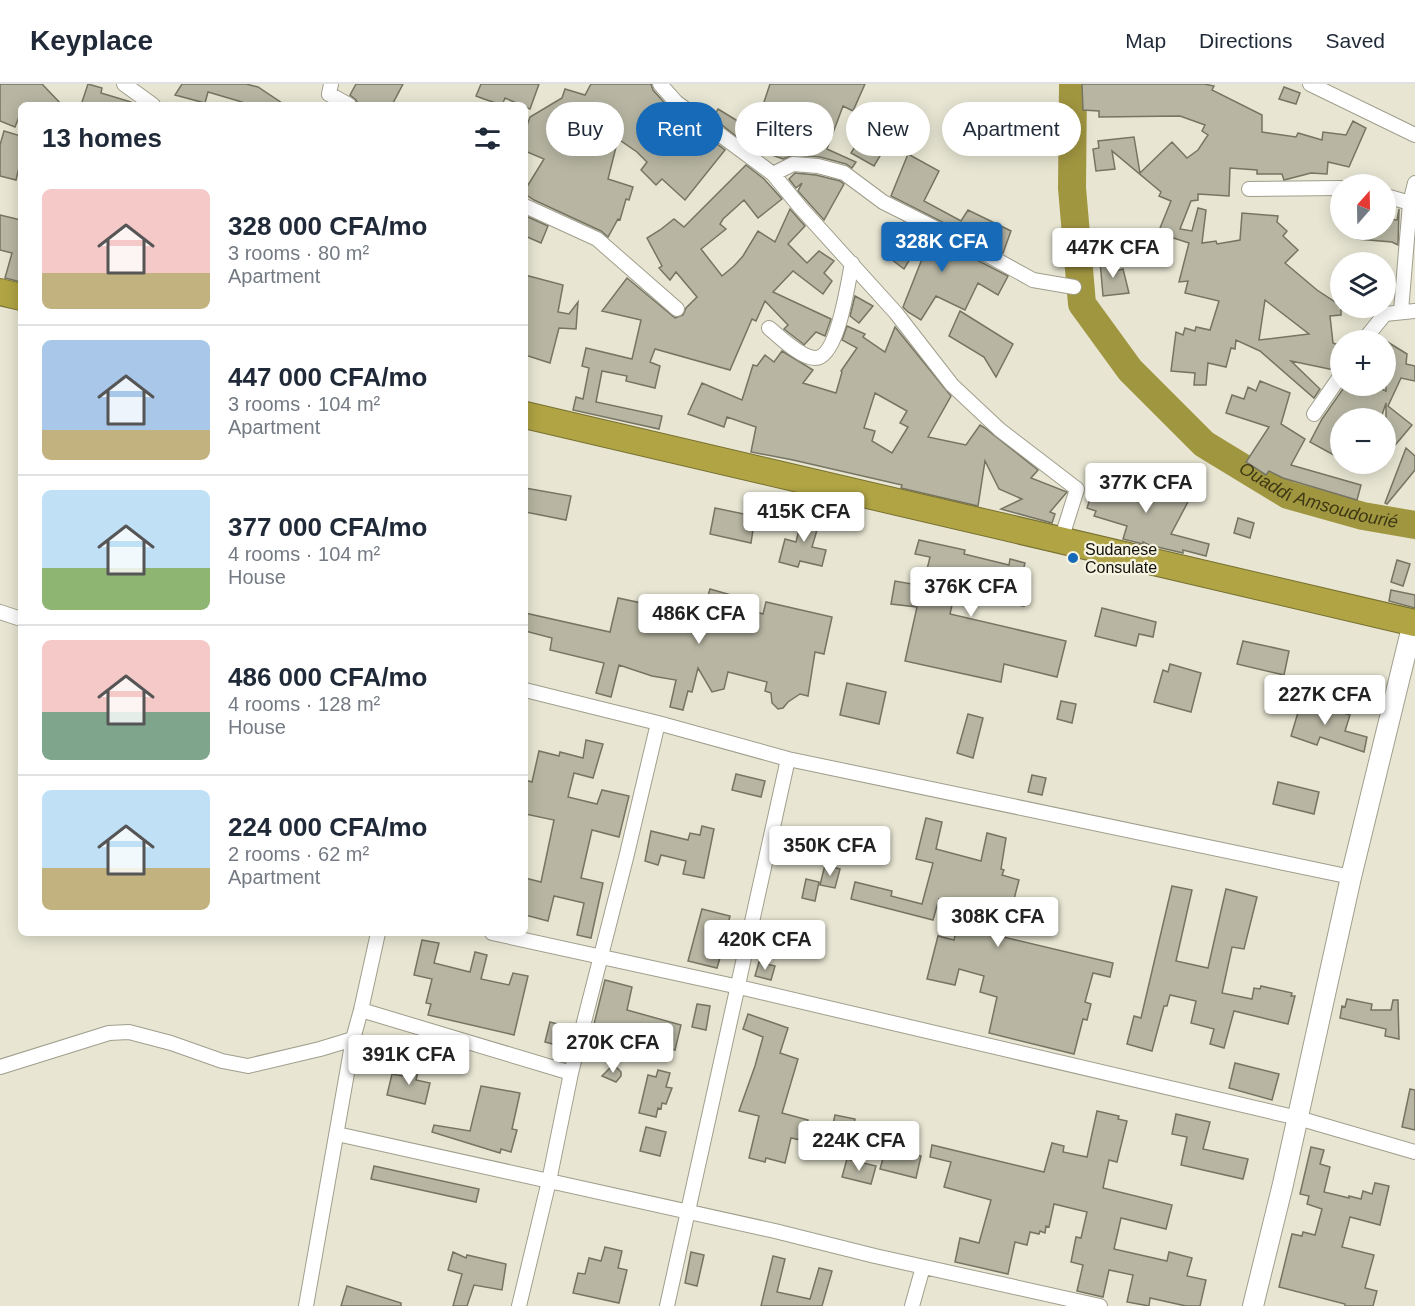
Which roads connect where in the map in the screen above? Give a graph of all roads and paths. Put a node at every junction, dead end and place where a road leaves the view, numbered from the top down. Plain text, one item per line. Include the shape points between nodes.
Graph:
1 (124, 84) edge
2 (331, 84) edge
3 (660, 84) edge
4 (1310, 84) edge
5 (149, 102) edge
6 (344, 102) edge
7 (1415, 135) edge
8 (773, 174) junction
9 (1415, 183) edge
10 (1330, 188) edge
11 (1249, 189) dead end
12 (1396, 199) edge
13 (1410, 203) junction
14 (528, 207) edge
15 (852, 263) junction
16 (1074, 287) dead end
17 (0, 292) edge
18 (18, 296) edge
19 (0, 309) edge
20 (677, 309) dead end
21 (1408, 311) edge
22 (18, 313) edge
23 (769, 328) dead end
24 (1372, 330) edge
25 (1330, 391) edge
26 (1314, 414) dead end
27 (528, 416) edge
28 (528, 434) edge
29 (886, 508) junction
30 (1061, 540) junction
31 (0, 612) edge
32 (18, 618) edge
33 (1413, 631) edge
34 (528, 691) edge
35 (657, 723) junction
36 (788, 759) junction
37 (1351, 877) junction
38 (377, 936) edge
39 (506, 936) edge
40 (600, 957) junction
41 (739, 987) junction
42 (361, 1010) junction
43 (353, 1039) junction
44 (0, 1067) edge
45 (571, 1073) junction
46 (1298, 1118) junction
47 (337, 1134) junction
48 (1415, 1152) edge
49 (549, 1181) junction
50 (689, 1211) junction
51 (923, 1267) junction
52 (306, 1306) edge
53 (519, 1306) edge
54 (667, 1306) edge
55 (912, 1306) edge
56 (1100, 1306) edge
57 (1253, 1306) edge

1 - 5 street
2 - 6 street via 329,94
3 - 8 street via 676,102
4 - 7 street
8 - 15 street
8 - 16 street via 793,164 844,173 883,202 1033,280
9 - 13 street
10 - 11 street
12 - 13 street
13 - 21 street
14 - 20 street via 597,239
15 - 23 street via 835,339 824,355 808,356
15 - 30 street via 952,385 1000,430 1077,489
17 - 18 highway
19 - 22 highway
21 - 24 street via 1384,314
25 - 26 street
27 - 29 highway
28 - 29 highway
29 - 30 highway
29 - 33 highway
30 - 33 highway
31 - 32 street
33 - 37 street
34 - 35 street
35 - 36 street
35 - 40 street
36 - 37 street
36 - 41 street
37 - 46 street
38 - 42 street
39 - 40 street
40 - 41 street
40 - 45 street
41 - 46 street
41 - 50 street
42 - 43 street
42 - 45 street
43 - 44 street via 248,1066 129,1032 109,1034
43 - 47 street
45 - 49 street
46 - 48 street
46 - 57 street
47 - 49 street
47 - 52 street
49 - 50 street
49 - 53 street
50 - 51 street
50 - 54 street
51 - 55 street
51 - 56 street

